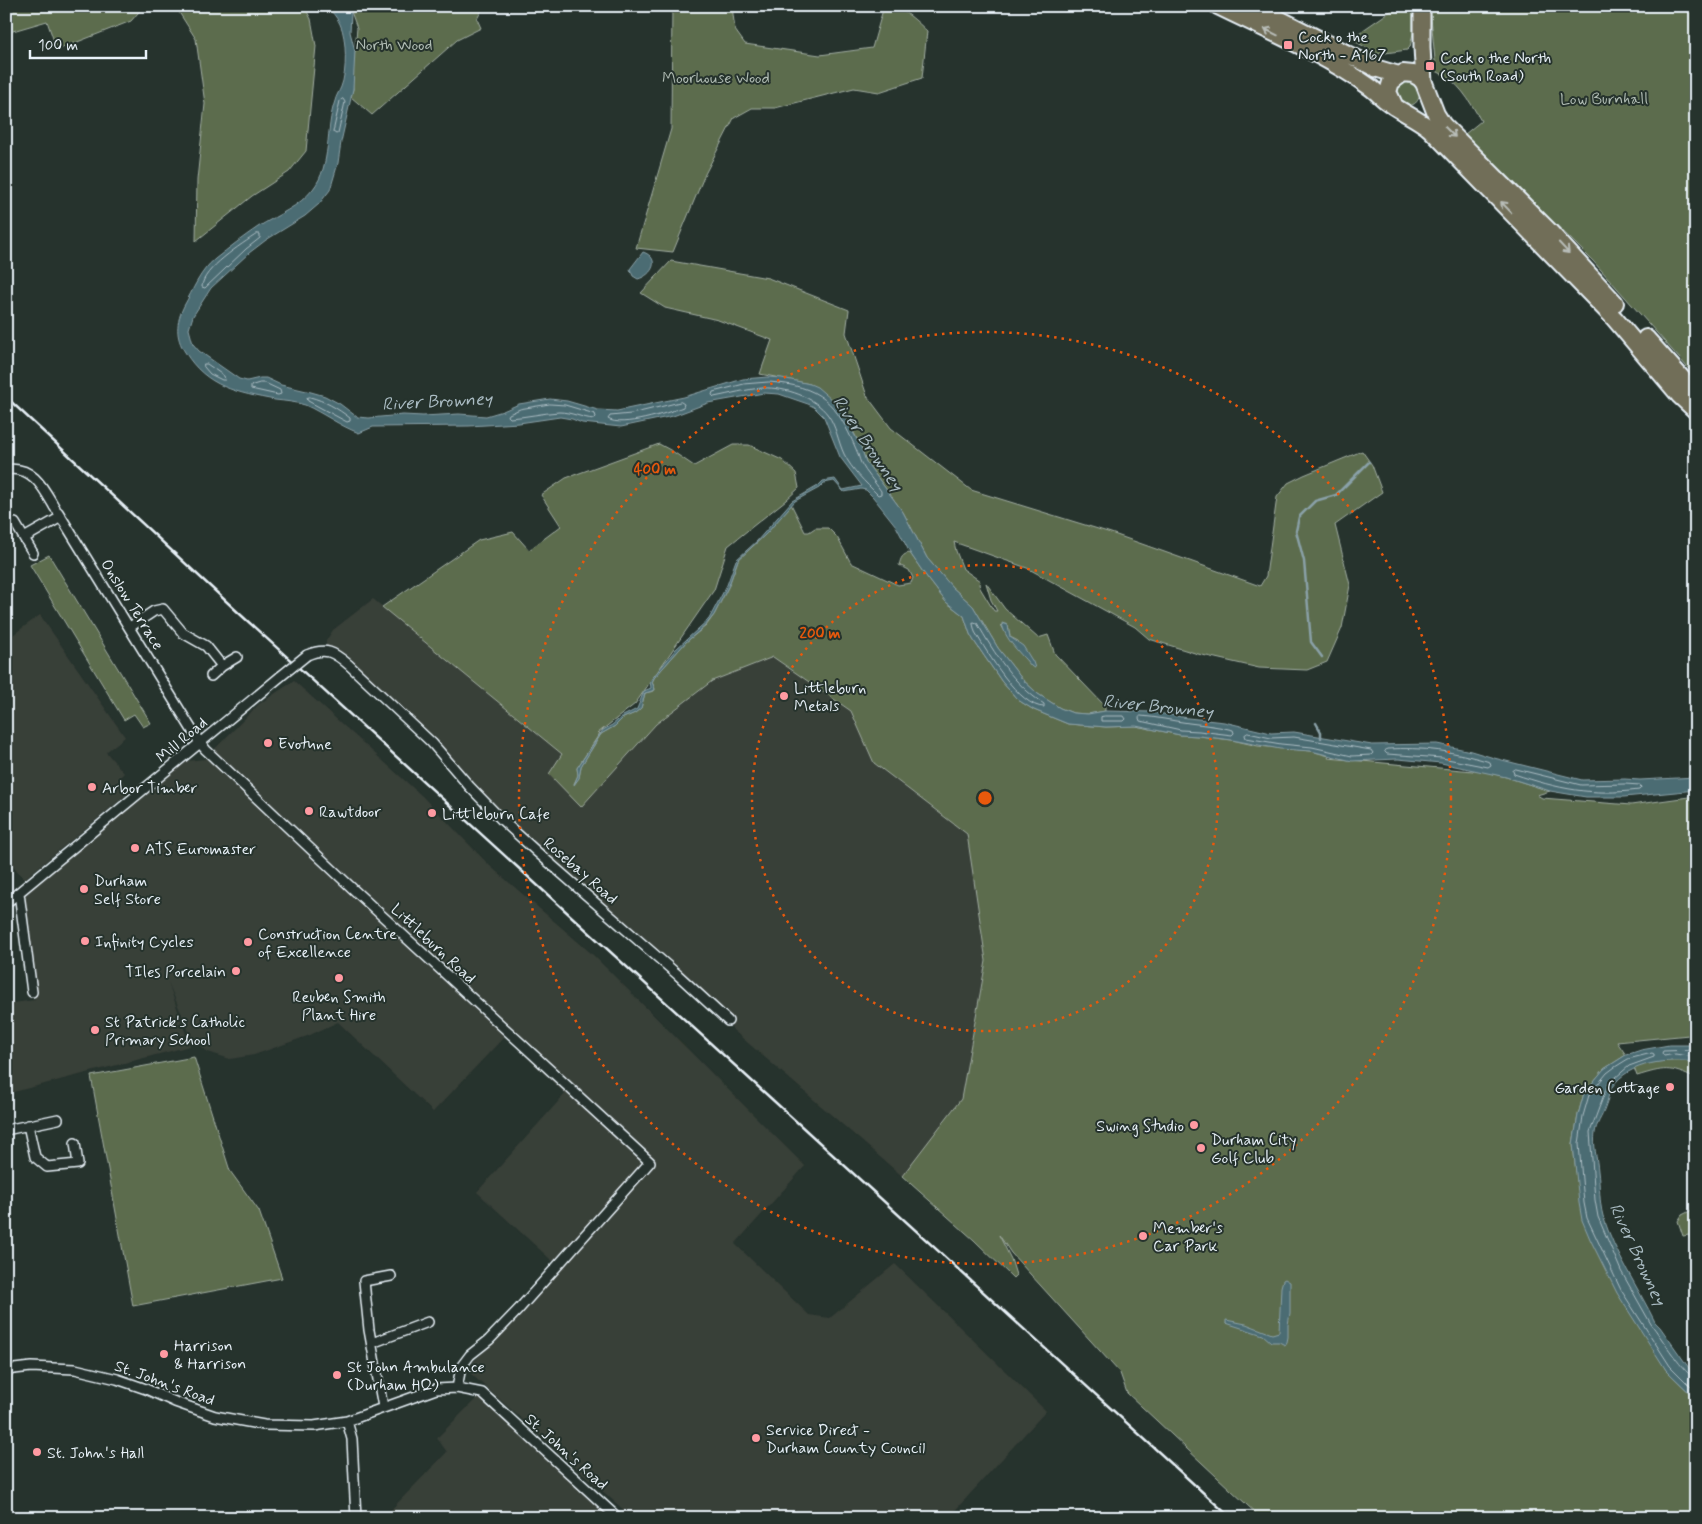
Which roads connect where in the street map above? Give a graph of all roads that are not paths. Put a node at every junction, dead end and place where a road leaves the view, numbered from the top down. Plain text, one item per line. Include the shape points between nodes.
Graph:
1 (1218, 6) edge
2 (1254, 6) edge
3 (1422, 6) edge
4 (1422, 47) junction
5 (1401, 74) junction
6 (1425, 87) junction
7 (1400, 110) junction
8 (1696, 394) edge
9 (1696, 411) edge
10 (6, 470) edge
11 (58, 512) junction
12 (15, 523) dead end
13 (24, 538) junction
14 (33, 553) dead end
15 (130, 627) junction
16 (307, 656) joint
17 (237, 657) dead end
18 (222, 666) junction
19 (211, 676) dead end
20 (200, 743) junction
21 (19, 893) junction
22 (6, 903) edge
23 (32, 992) dead end
24 (728, 1020) dead end
25 (58, 1120) dead end
26 (28, 1125) junction
27 (6, 1130) edge
28 (75, 1143) dead end
29 (391, 1276) dead end
30 (428, 1322) dead end
31 (372, 1343) junction
32 (6, 1370) edge
33 (457, 1388) junction
34 (383, 1407) junction
35 (347, 1421) junction
36 (356, 1518) edge
37 (618, 1518) edge

7 -> 1 highway via 1369,86 1329,62
2 - 5 highway via 1375,68
3 - 4 main road
4 - 5 main road
4 - 6 main road
5 - 6 highway via 1413,74
5 - 7 highway via 1391,82 1388,92
6 - 7 highway via 1420,104
6 -> 8 highway via 1443,125 1548,230
9 -> 7 highway via 1607,310 1430,129
10 - 11 street, Onslow Terrace via 29,473 37,479
11 - 13 street
11 - 15 street, Onslow Terrace
12 - 13 street
13 - 14 street
15 - 18 street via 154,611 163,609 183,633 206,646
15 - 20 street, Onslow Terrace
16 - 20 street, Mill Road, bridge
16 - 24 street, Rosebay Road via 326,650 338,655 432,743 503,821
17 - 18 street
18 - 19 street
20 - 21 street, Mill Road
20 - 33 street, Littleburn Road via 353,889 650,1162 518,1310 470,1355 460,1367
21 - 22 street, Mill Road
21 - 23 street
25 - 26 street
26 - 27 street
26 - 28 street via 35,1158 47,1167 78,1164
29 - 31 street via 364,1281
30 - 31 street
31 - 34 street
32 - 35 street, St. John's Road via 31,1367 75,1369 117,1379 215,1416 264,1425 314,1426
33 - 34 street, St. John's Road via 436,1389
33 - 37 street, St. John's Road via 482,1393
34 - 35 street, St. John's Road
35 - 36 street via 352,1439

